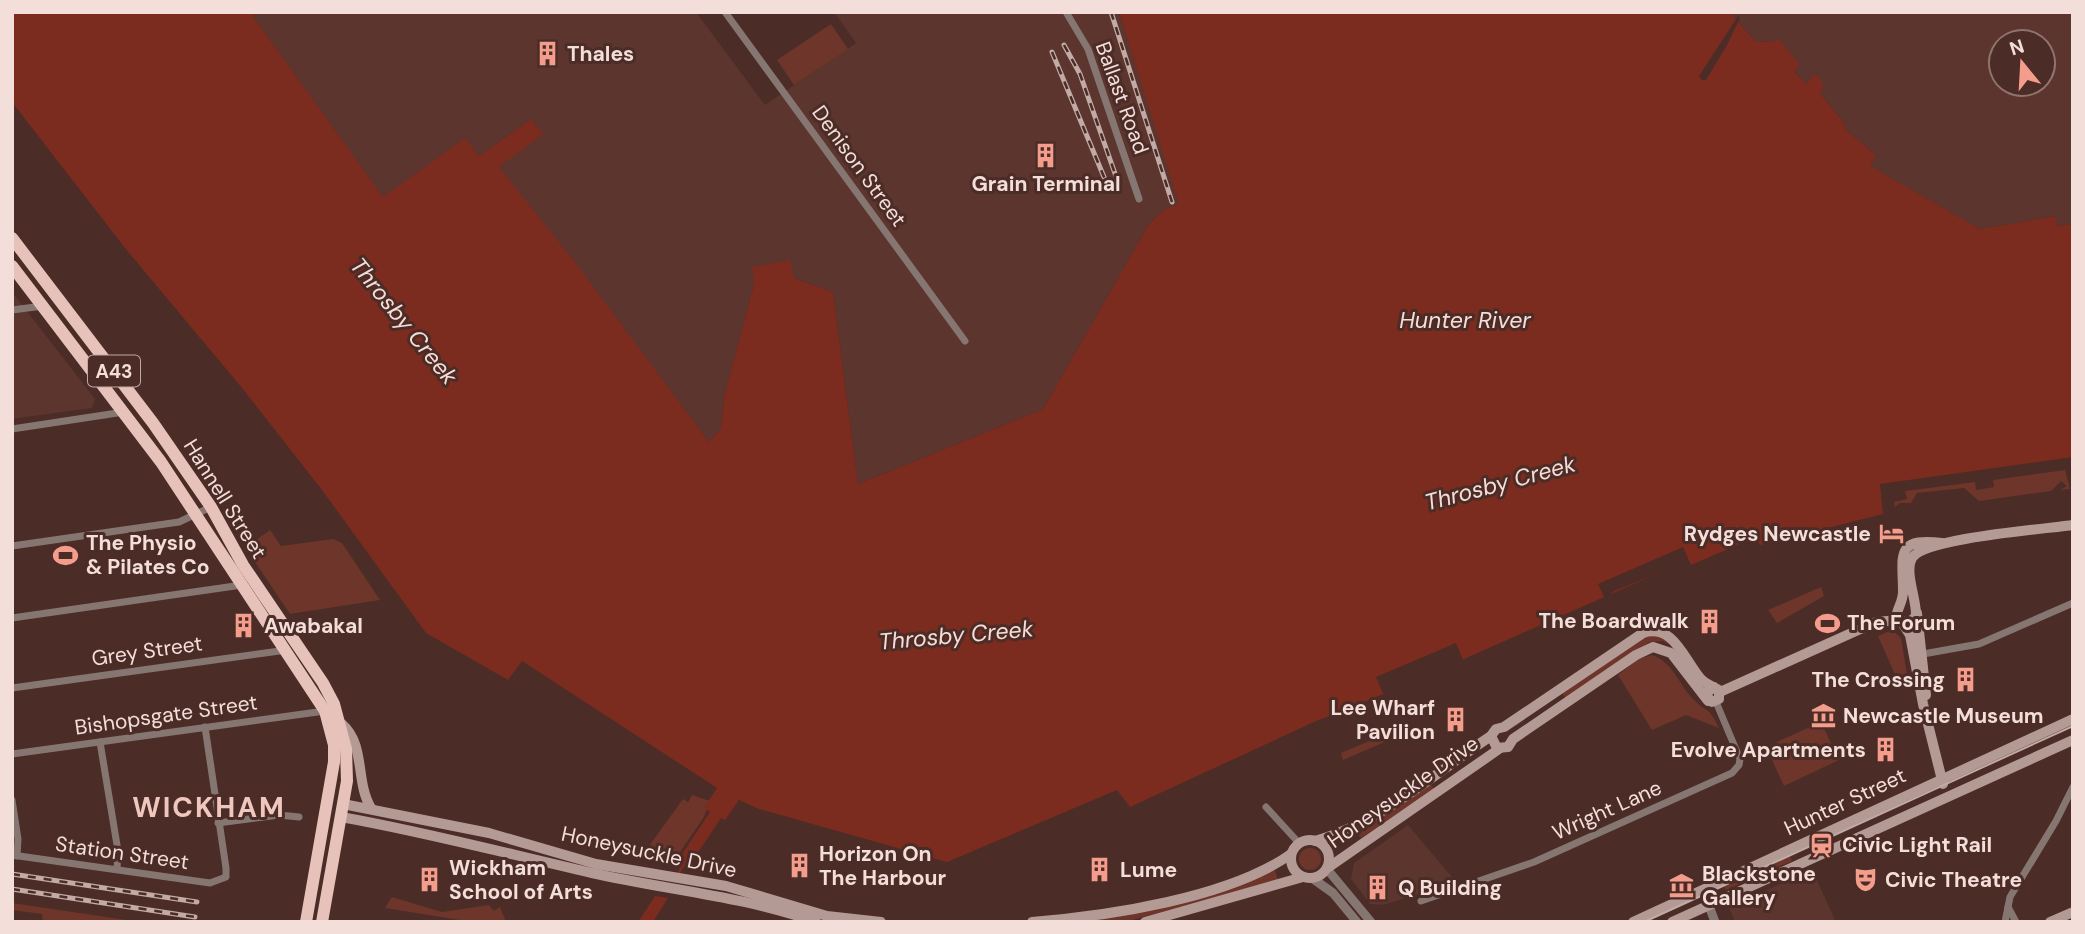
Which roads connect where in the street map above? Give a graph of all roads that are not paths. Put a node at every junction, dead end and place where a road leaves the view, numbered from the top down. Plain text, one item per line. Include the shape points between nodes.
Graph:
1 (725, 12) edge
2 (1066, 12) edge
3 (1139, 199) dead end
4 (12, 238) edge
5 (12, 266) edge
6 (43, 306) junction
7 (12, 310) edge
8 (965, 341) dead end
9 (124, 412) junction
10 (12, 429) edge
11 (211, 507) junction
12 (198, 515) junction
13 (2073, 525) edge
14 (1942, 543) junction
15 (12, 546) edge
16 (242, 584) junction
17 (2073, 603) edge
18 (1900, 606) junction
19 (1917, 612) junction
20 (12, 618) edge
21 (1900, 620) junction
22 (1869, 625) junction
23 (287, 649) junction
24 (1919, 654) junction
25 (12, 688) edge
26 (1715, 695) junction
27 (325, 711) junction
28 (2073, 719) edge
29 (342, 724) junction
30 (205, 727) junction
31 (1504, 727) junction
32 (1491, 736) junction
33 (1513, 739) junction
34 (2073, 740) edge
35 (100, 742) junction
36 (1499, 749) junction
37 (12, 754) edge
38 (1942, 780) junction
39 (2073, 787) edge
40 (1949, 796) junction
41 (12, 800) edge
42 (326, 807) junction
43 (1266, 807) dead end
44 (371, 808) junction
45 (342, 811) junction
46 (299, 817) dead end
47 (218, 823) junction
48 (1315, 841) junction
49 (1298, 842) junction
50 (1291, 854) junction
51 (15, 856) edge
52 (1328, 868) junction
53 (117, 869) junction
54 (1307, 878) junction
55 (661, 879) junction
56 (684, 883) junction
57 (1709, 887) junction
58 (1421, 901) dead end
59 (1708, 905) junction
60 (2008, 907) junction
61 (2073, 912) edge
62 (306, 922) edge
63 (322, 922) edge
64 (817, 922) edge
65 (881, 922) edge
66 (1032, 922) edge
67 (1146, 922) edge
68 (1357, 922) edge
69 (1371, 922) edge
70 (1633, 922) edge
71 (1672, 922) edge
72 (1716, 922) edge
73 (2005, 922) edge
74 (2016, 922) edge
75 (2050, 922) edge

1 - 8 street, Denison Street
2 - 3 street, Ballast Road via 1088,48
4 - 11 highway, Hannell Street / A43
5 - 6 highway, Hannell Street / A43
6 - 7 street
6 - 9 highway, Hannell Street / A43
9 - 10 street
9 - 12 highway, Hannell Street / A43
11 - 12 street
11 - 29 highway, Hannell Street / A43 via 243,565 323,683
12 - 15 street via 179,522
12 - 16 highway, Hannell Street / A43
13 - 14 main road
14 - 18 main road via 1920,542 1905,550 1900,562
14 - 19 main road via 1921,550 1911,560
16 - 20 street
16 - 23 highway, Hannell Street / A43
17 - 24 street via 1979,644
18 - 19 main road via 1910,603
18 - 21 main road
18 - 22 main road
19 - 21 main road via 1912,622
19 - 24 main road
21 - 22 main road
21 - 24 main road
22 - 26 main road
23 - 25 street, Grey Street
23 - 27 highway, Hannell Street / A43
24 - 38 main road via 1927,718
26 - 31 main road, Honeysuckle Drive via 1669,636 1649,631
26 - 33 main road via 1671,653 1653,647
26 - 58 street, Wright Lane via 1740,756 1738,767 1575,845
27 - 30 street, Bishopsgate Street
27 - 42 highway, Hannell Street / A43 via 334,745
28 - 38 main road, Hunter Street
29 - 44 main road via 356,743 364,794
29 - 45 highway, Hannell Street / A43 via 347,765
30 - 35 street, Bishopsgate Street
30 - 47 street
31 - 32 main road
31 - 33 main road
32 - 36 main road
32 - 48 main road, Honeysuckle Drive via 1367,820
33 - 36 main road via 1508,747
34 - 40 main road, Hunter Street
35 - 37 street, Bishopsgate Street
35 - 53 street
36 - 52 main road, Honeysuckle Drive
38 - 40 main road
38 - 57 main road, Hunter Street
39 - 60 street
40 - 59 main road, Hunter Street
41 - 51 street via 18,839
42 - 45 highway, Honeysuckle Drive
42 - 62 highway, A43
43 - 49 street
44 - 45 main road, Honeysuckle Drive
44 - 55 main road, Honeysuckle Drive via 489,833
45 - 55 main road, Honeysuckle Drive via 594,873
45 - 63 highway, A43
46 - 47 street
47 - 53 street, Station Street via 226,877 210,883
48 - 49 main road
48 - 52 main road via 1327,853
49 - 50 main road
50 - 54 main road via 1293,866
50 - 66 main road via 1267,870 1194,894 1120,911
51 - 53 street, Station Street
52 - 54 main road
52 - 69 street
54 - 67 main road
54 - 68 street via 1333,893
55 - 56 main road, Honeysuckle Drive
56 - 64 main road, Honeysuckle Drive
56 - 65 main road, Honeysuckle Drive via 750,892 827,916
57 - 59 street
57 - 70 main road, Hunter Street
59 - 71 main road, Hunter Street
59 - 72 street
60 - 73 street
60 - 74 street
61 - 75 main road

